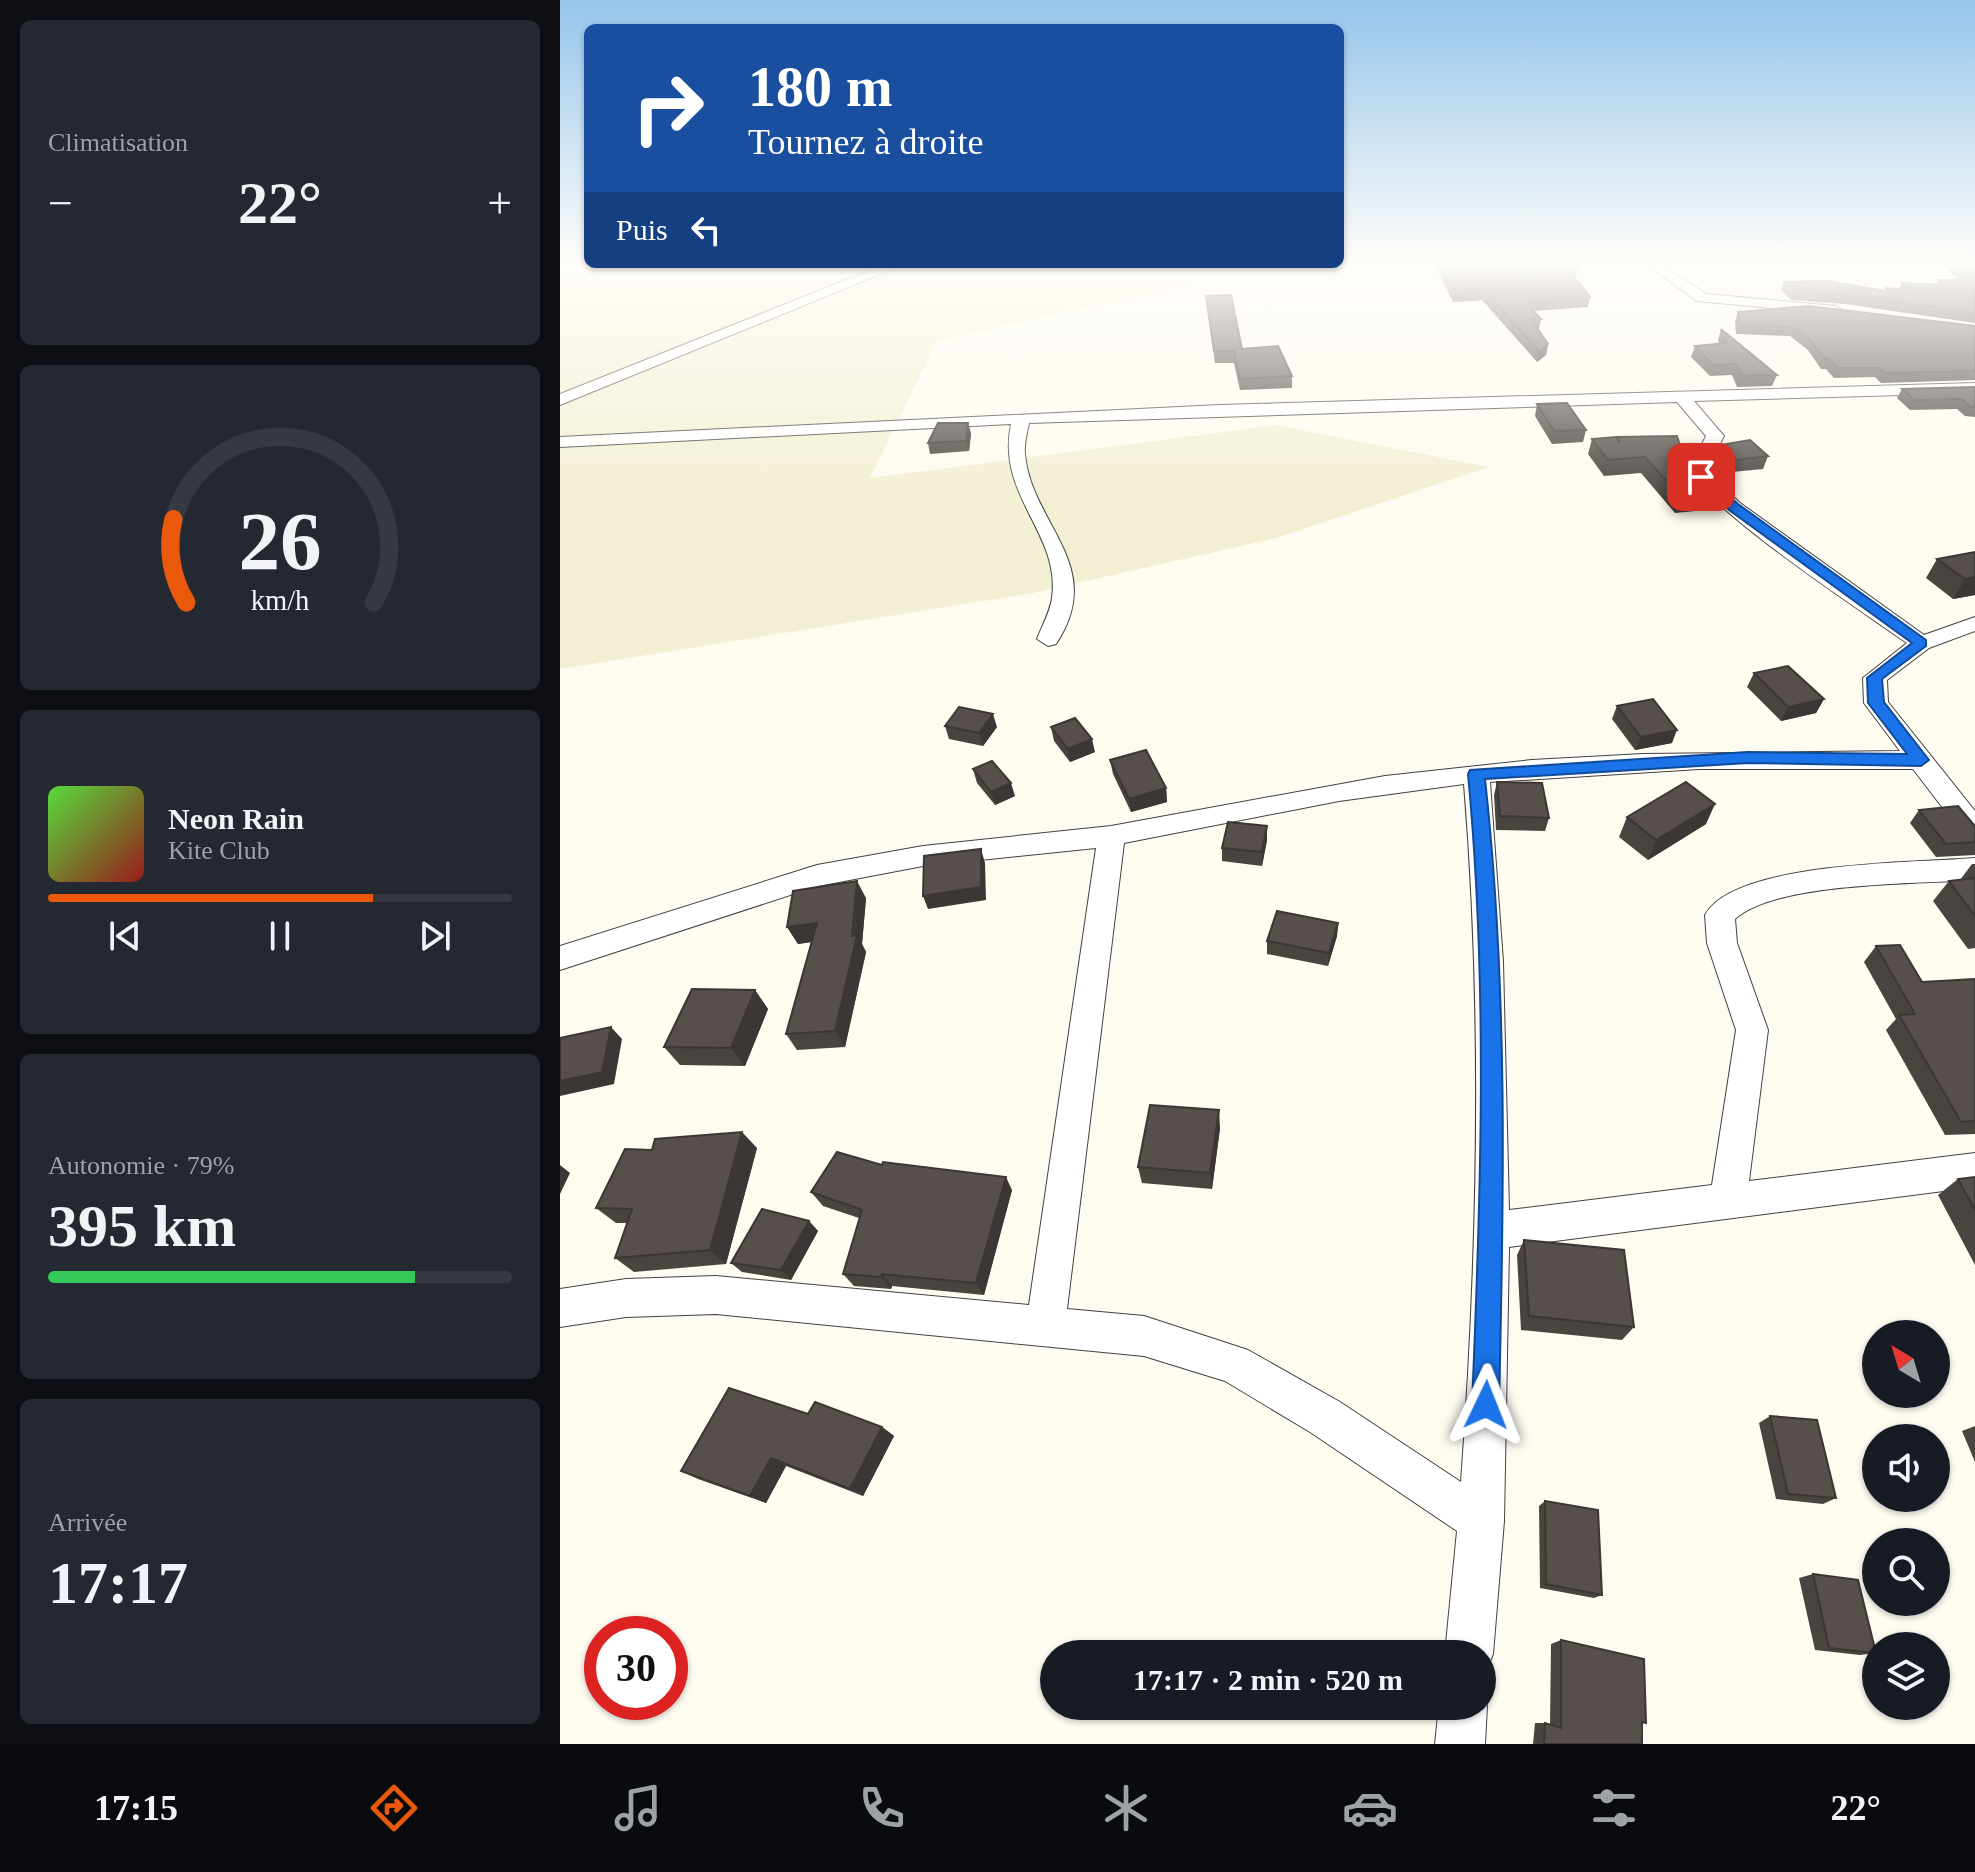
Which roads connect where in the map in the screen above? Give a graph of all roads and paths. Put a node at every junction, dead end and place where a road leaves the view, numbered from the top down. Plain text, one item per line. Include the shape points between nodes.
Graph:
1 (701, 343) edge
2 (1975, 388) edge
3 (1682, 397) junction
4 (560, 400) edge
5 (1021, 418) junction
6 (560, 442) edge
7 (1975, 624) edge
8 (1048, 639) dead end
9 (1921, 643) junction
10 (1921, 760) junction
11 (1476, 774) junction
12 (1975, 830) edge
13 (1111, 836) junction
14 (1975, 869) edge
15 (560, 958) edge
16 (1975, 1170) edge
17 (1728, 1201) junction
18 (1491, 1231) junction
19 (560, 1308) edge
20 (1045, 1328) junction
21 (1482, 1521) junction
22 (1470, 1640) edge
23 (1462, 1720) edge
24 (1460, 1744) edge

1 - 4 street
2 - 3 street
3 - 5 street
3 - 9 street via 1715,436 1699,468 1701,477 1733,507
5 - 6 street
5 - 8 street via 1017,461 1060,568 1063,597
7 - 9 street
9 - 10 street via 1875,678 1876,703
10 - 11 street via 1748,757
10 - 12 street
11 - 13 street via 1312,796
11 - 18 street via 1488,884
13 - 15 street via 923,856 817,876
13 - 20 street
14 - 17 street via 1822,882 1749,895 1720,915 1722,943 1752,1030
16 - 17 street
17 - 18 street
18 - 21 street
19 - 20 street via 626,1298 716,1295
20 - 21 street via 1144,1336 1234,1364
21 - 22 street
23 - 24 street

